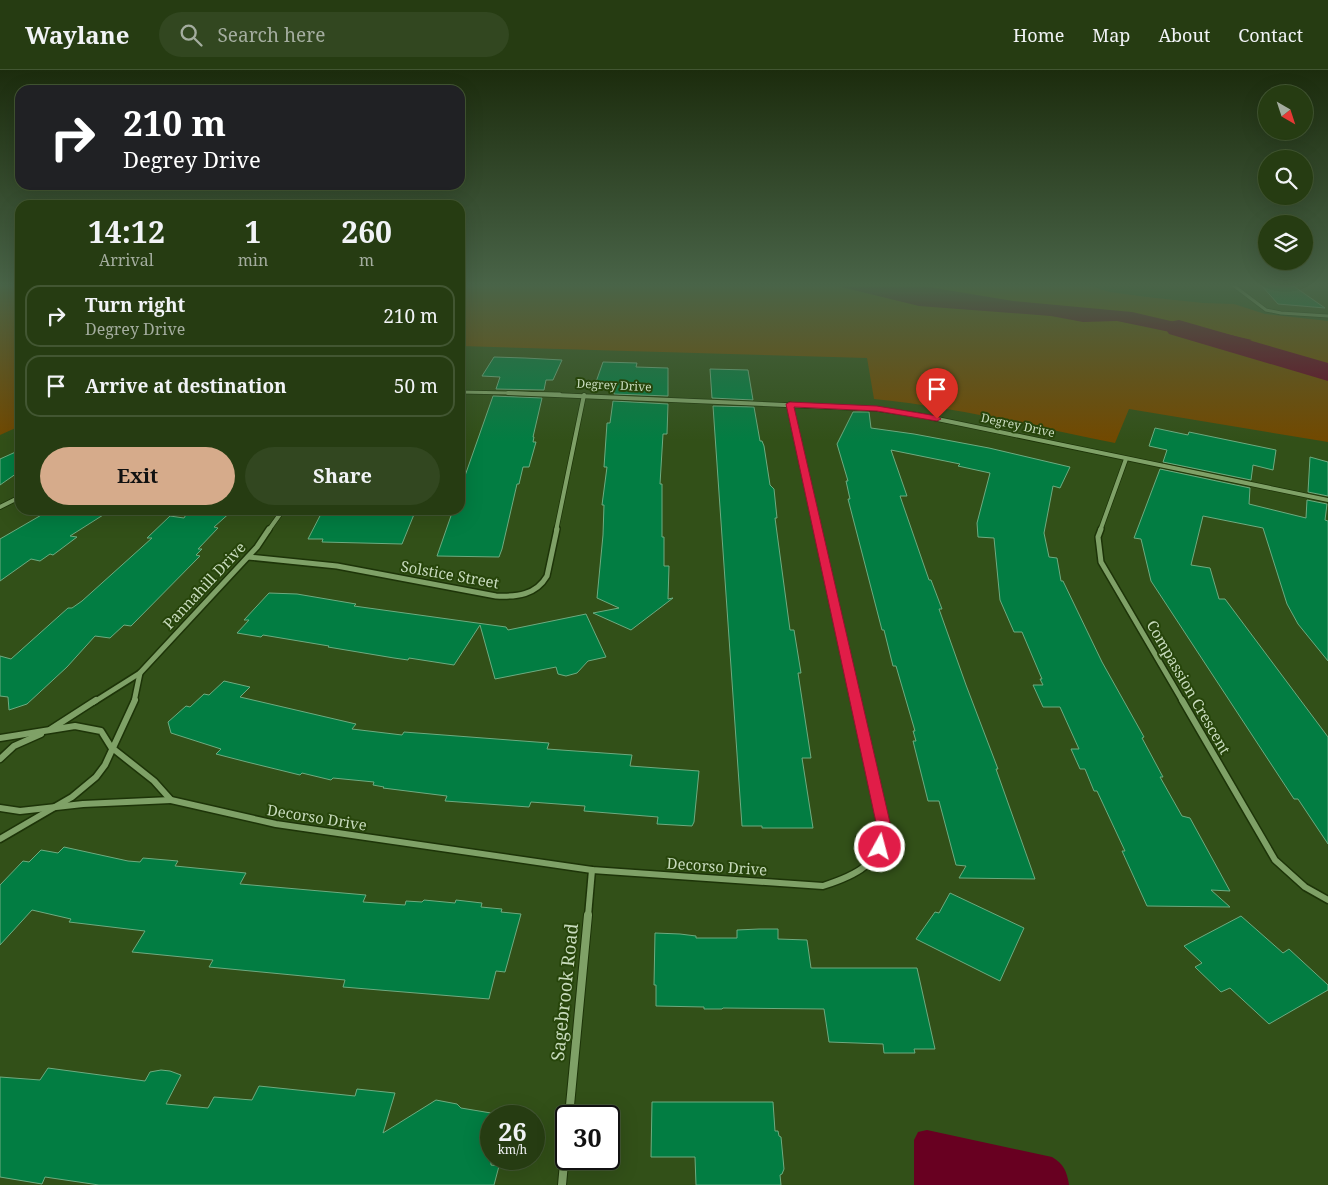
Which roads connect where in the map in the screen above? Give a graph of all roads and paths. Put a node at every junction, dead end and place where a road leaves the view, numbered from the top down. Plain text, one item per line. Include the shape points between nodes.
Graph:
1 (465, 392) edge
2 (584, 394) junction
3 (790, 404) junction
4 (1126, 459) junction
5 (15, 500) edge
6 (1328, 500) edge
7 (0, 507) edge
8 (279, 515) edge
9 (248, 557) junction
10 (140, 674) junction
11 (48, 731) junction
12 (0, 738) edge
13 (111, 748) junction
14 (0, 759) edge
15 (171, 800) junction
16 (53, 806) junction
17 (0, 808) edge
18 (0, 839) edge
19 (592, 870) junction
20 (1328, 900) edge
21 (570, 1105) edge
22 (563, 1170) edge
23 (562, 1185) edge

1 - 2 street, Degrey Drive
2 - 3 street, Degrey Drive
2 - 9 street, Solstice Street via 547,576 530,593 496,596 337,566
3 - 4 street, Degrey Drive via 918,415
3 - 19 street, Decorso Drive via 884,827 880,847 868,865 848,878 823,886
4 - 6 street, Degrey Drive
4 - 20 street, Compassion Crescent via 1098,537 1102,562 1275,860 1305,887
5 - 7 street
8 - 9 street, Pannahill Drive
9 - 10 street, Pannahill Drive
10 - 11 street, Pannahill Drive
10 - 13 street via 133,708
11 - 12 street
11 - 13 street, Pannahill Drive via 76,726 101,731
11 - 14 street, Pannahill Drive via 14,746
13 - 15 street via 154,781
13 - 16 street via 95,780
15 - 16 street, Decorso Drive
15 - 19 street, Decorso Drive via 276,824
16 - 17 street via 28,810
16 - 18 street
19 - 21 street, Sagebrook Road
22 - 23 street

